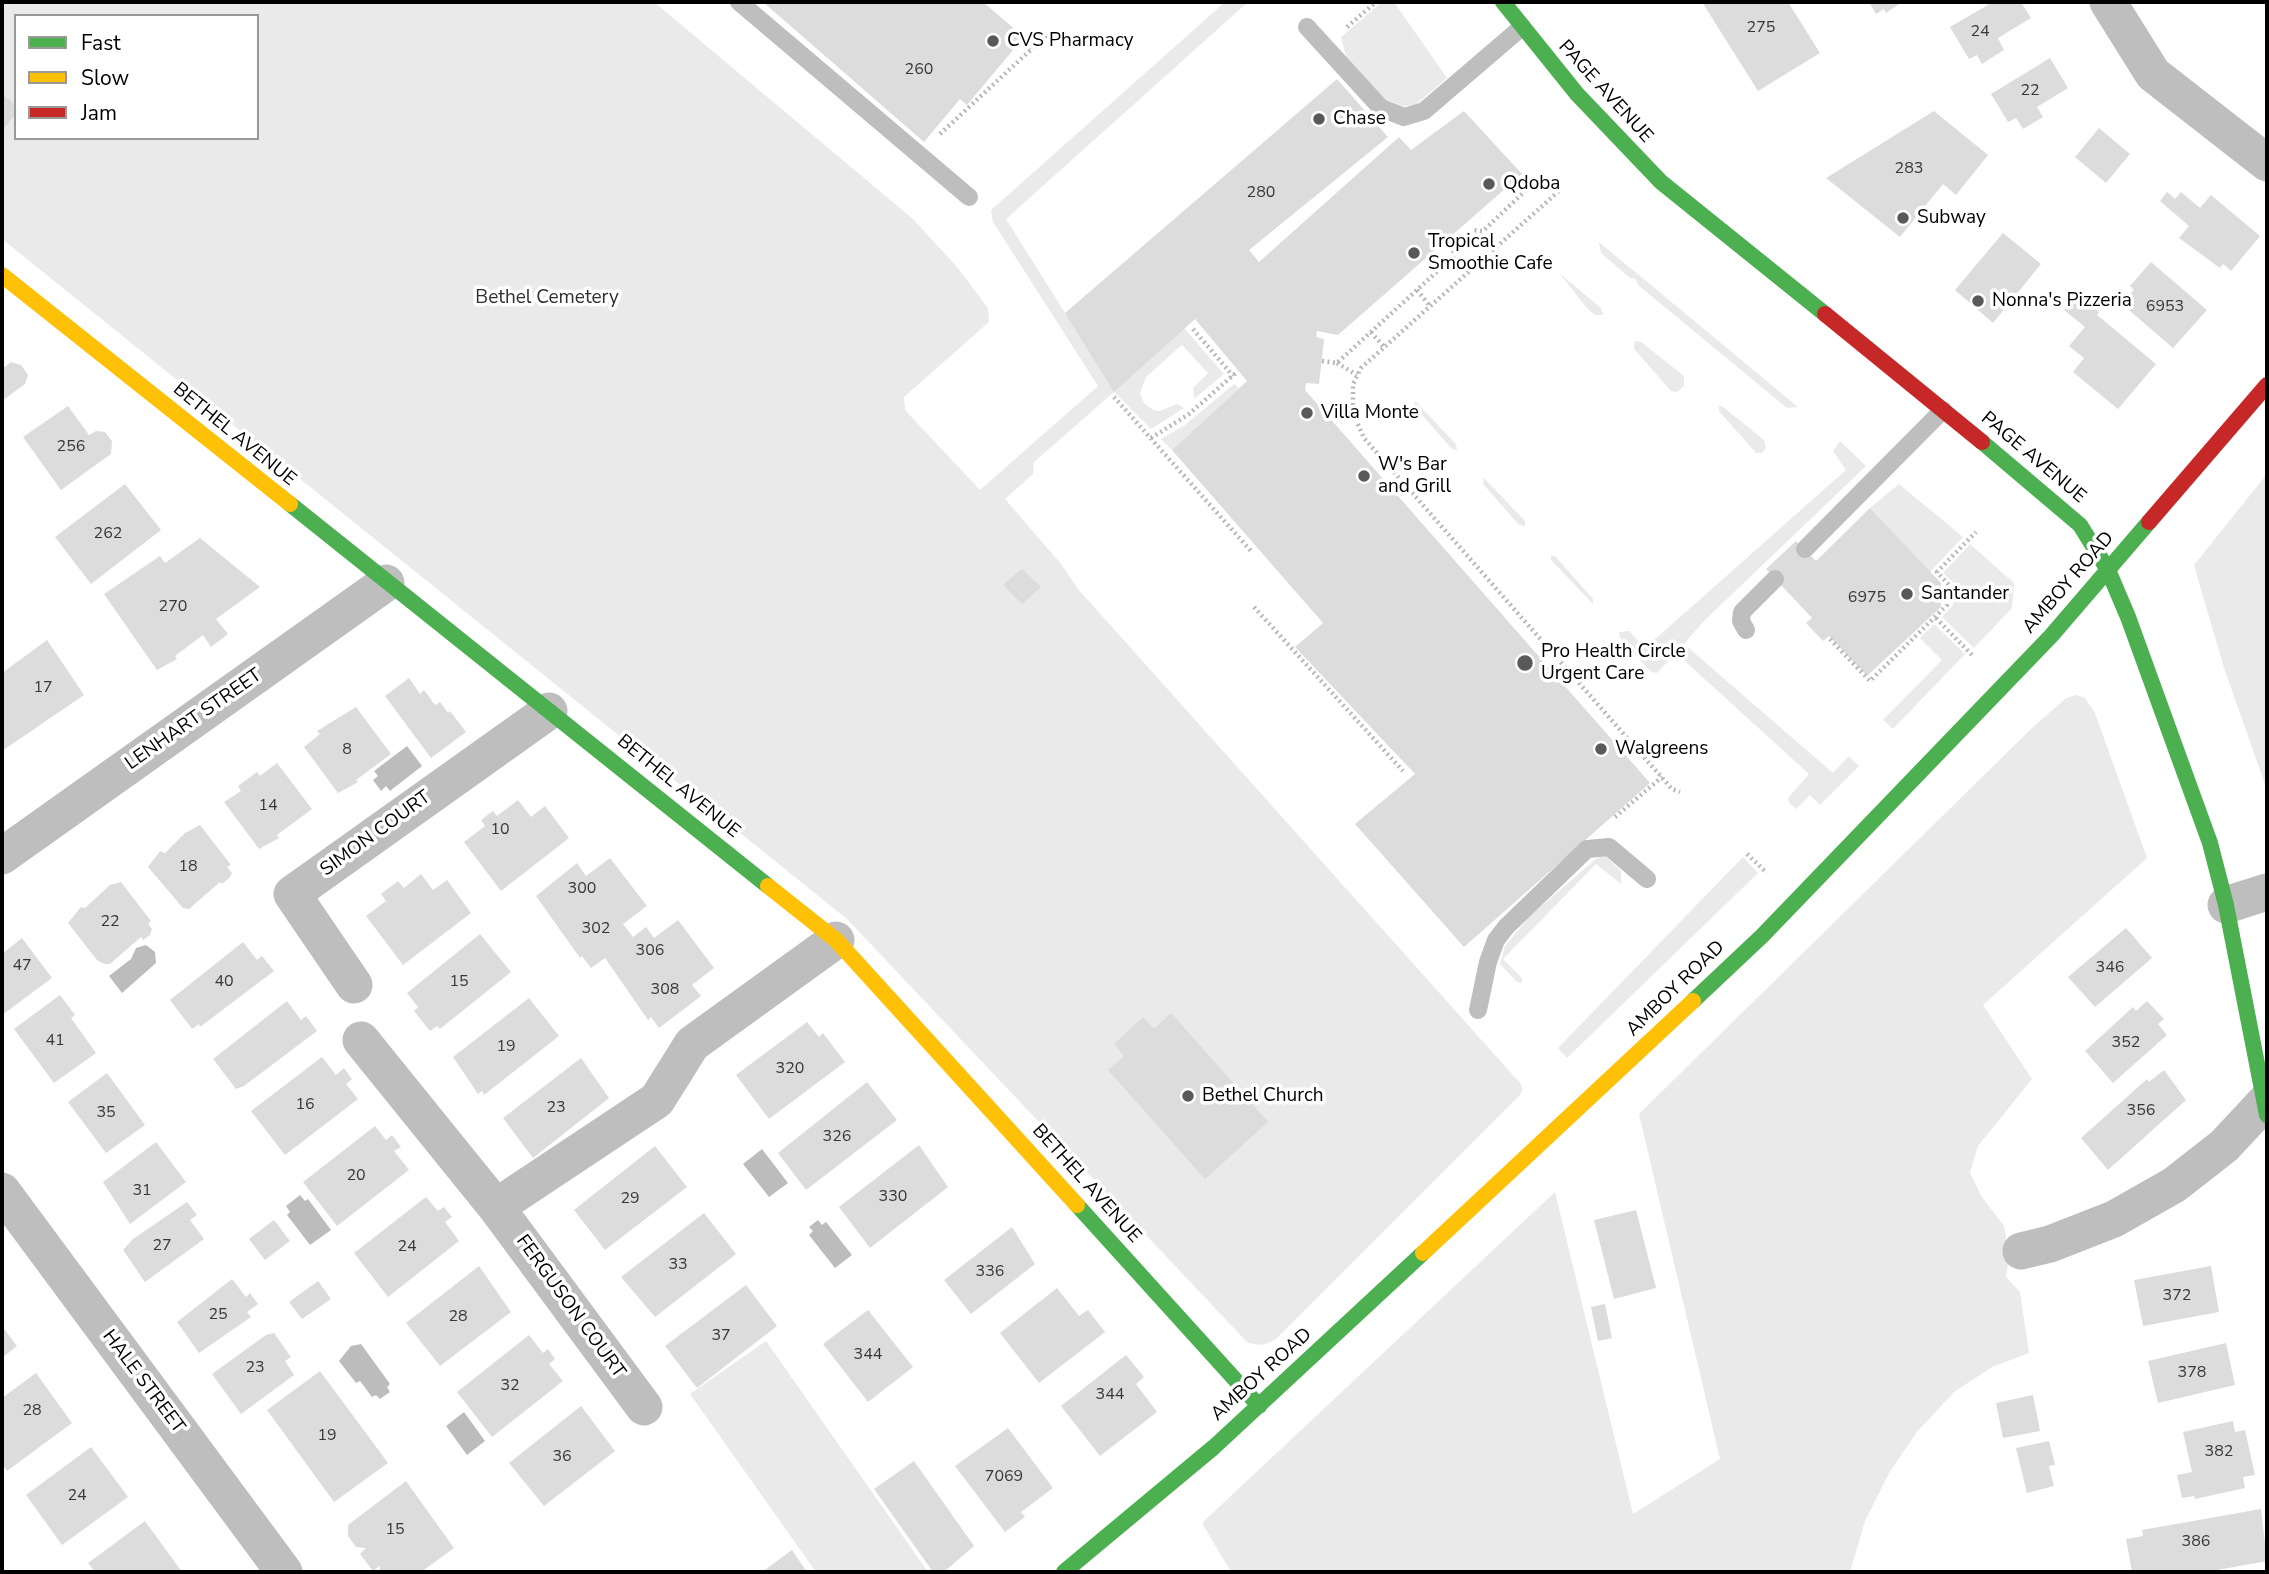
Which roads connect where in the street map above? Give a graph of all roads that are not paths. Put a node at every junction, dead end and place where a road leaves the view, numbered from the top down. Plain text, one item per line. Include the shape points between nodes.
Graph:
1 (739, 2) edge
2 (1503, 2) edge
3 (2108, 2) edge
4 (1307, 27) dead end
5 (1522, 27) junction
6 (2267, 163) edge
7 (969, 197) dead end
8 (2, 275) edge
9 (2267, 385) edge
10 (1943, 410) junction
11 (1805, 549) dead end
12 (2108, 570) junction
13 (1775, 579) dead end
14 (386, 583) junction
15 (1746, 631) dead end
16 (549, 711) junction
17 (2, 856) edge
18 (1647, 879) dead end
19 (2267, 892) edge
20 (2226, 905) junction
21 (836, 940) junction
22 (354, 985) dead end
23 (1478, 1010) dead end
24 (361, 1040) dead end
25 (2266, 1109) edge
26 (2, 1191) edge
27 (496, 1207) junction
28 (2021, 1251) dead end
29 (1259, 1406) junction
30 (644, 1407) dead end
31 (284, 1572) edge
32 (1064, 1572) edge

1 - 7 lane
2 - 5 street, PAGE AVENUE
3 - 6 street via 2153,74
4 - 5 lane via 1381,107 1404,117 1423,111
5 - 10 street, PAGE AVENUE via 1608,130 1661,182
8 - 14 street, BETHEL AVENUE
9 - 12 street, AMBOY ROAD
10 - 11 lane
10 - 12 street, PAGE AVENUE via 2080,525
12 - 20 street, PAGE AVENUE via 2202,818
12 - 29 street, AMBOY ROAD via 2002,689 1762,936
13 - 15 lane via 1742,612
14 - 16 street, BETHEL AVENUE
14 - 17 street, LENHART STREET
16 - 21 street, BETHEL AVENUE
16 - 22 street, SIMON COURT via 292,894
18 - 23 lane via 1609,847 1587,849 1496,940
19 - 20 street
20 - 25 street, PAGE AVENUE
21 - 27 street via 692,1044 657,1100
21 - 29 street, BETHEL AVENUE
24 - 27 street, FERGUSON COURT
25 - 28 street via 2174,1185 2114,1219
26 - 31 street, HALE STREET
27 - 30 street, FERGUSON COURT
29 - 32 street, AMBOY ROAD

